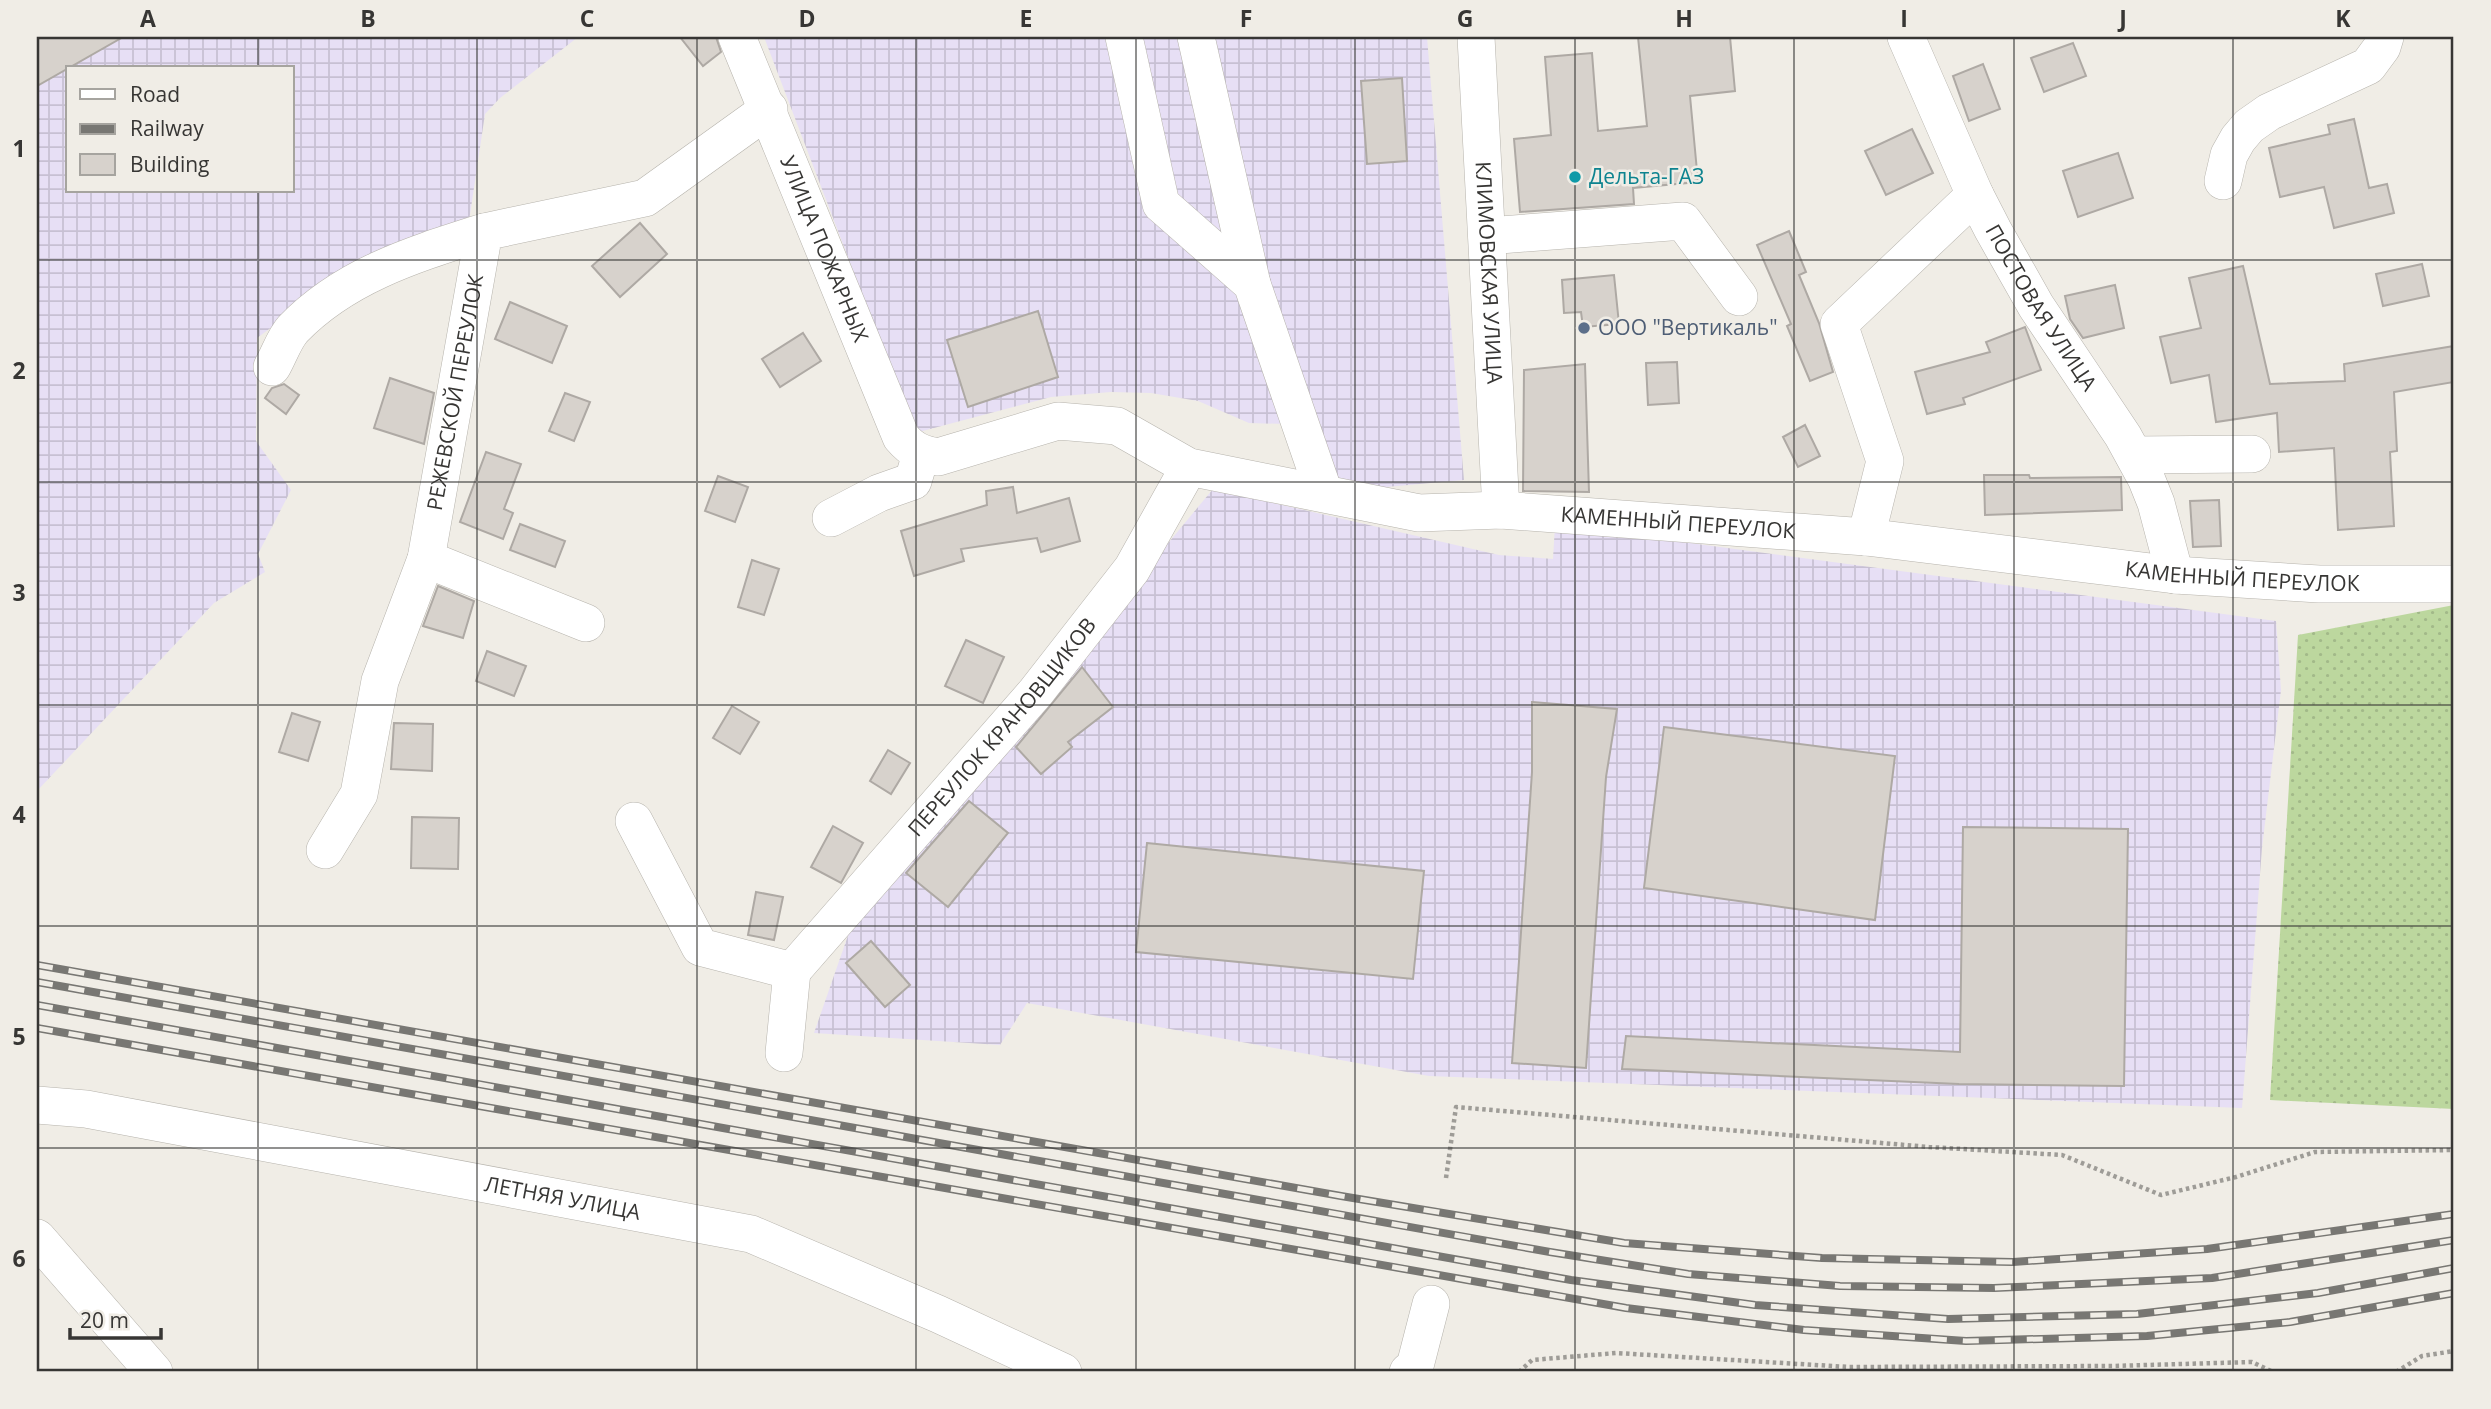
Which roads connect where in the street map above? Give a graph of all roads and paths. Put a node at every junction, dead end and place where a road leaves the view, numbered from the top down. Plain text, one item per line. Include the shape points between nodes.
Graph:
1 (737, 37) edge
2 (1124, 37) edge
3 (1196, 37) edge
4 (1476, 37) edge
5 (1906, 37) edge
6 (2385, 37) edge
7 (769, 109) junction
8 (2223, 181) dead end
9 (1976, 195) junction
10 (484, 232) junction
11 (1487, 236) junction
12 (1252, 284) junction
13 (1739, 297) dead end
14 (272, 367) dead end
15 (921, 454) junction
16 (2252, 454) dead end
17 (2134, 455) junction
18 (1189, 467) junction
19 (1324, 493) junction
20 (1501, 510) junction
21 (831, 518) dead end
22 (1866, 537) junction
23 (426, 559) junction
24 (2175, 575) junction
25 (2454, 584) edge
26 (586, 623) dead end
27 (634, 821) dead end
28 (326, 850) dead end
29 (792, 971) junction
30 (784, 1054) dead end
31 (37, 1105) edge
32 (2454, 1150) edge
33 (1447, 1178) dead end
34 (37, 1238) edge
35 (1431, 1304) dead end
36 (2454, 1351) edge
37 (154, 1372) edge
38 (1062, 1372) edge
39 (1408, 1372) edge
40 (1519, 1372) edge
41 (2273, 1372) edge
42 (2396, 1372) edge

1 - 7 street, УЛИЦА ПОЖАРНЫХ
2 - 12 street via 1161,204
3 - 12 street
4 - 11 street, КЛИМОВСКАЯ УЛИЦА
5 - 9 street, ПОСТОВАЯ УЛИЦА
6 - 8 street via 2368,66 2249,126 2229,155
7 - 10 street via 645,198
7 - 15 street, УЛИЦА ПОЖАРНЫХ via 901,437
9 - 17 street, ПОСТОВАЯ УЛИЦА via 2036,306
9 - 22 street via 1839,324 1885,461
10 - 14 street via 403,258 340,290 292,331
10 - 23 street, РЕЖЕВСКОЙ ПЕРЕУЛОК
11 - 13 street via 1684,221
11 - 20 street, КЛИМОВСКАЯ УЛИЦА
12 - 19 street
15 - 18 street, КАМЕННЫЙ ПЕРЕУЛОК via 938,457 1058,421 1117,426
15 - 21 street via 912,481
16 - 17 street
17 - 24 street, ПОСТОВАЯ УЛИЦА via 2157,503
18 - 19 street, КАМЕННЫЙ ПЕРЕУЛОК
18 - 29 street, ПЕРЕУЛОК КРАНОВЩИКОВ via 1132,569 1036,692
19 - 20 street, КАМЕННЫЙ ПЕРЕУЛОК via 1419,513
20 - 22 street, КАМЕННЫЙ ПЕРЕУЛОК
22 - 24 street, КАМЕННЫЙ ПЕРЕУЛОК
23 - 26 street
23 - 28 street, РЕЖЕВСКОЙ ПЕРЕУЛОК via 380,681 359,794
24 - 25 street, КАМЕННЫЙ ПЕРЕУЛОК via 2319,584
27 - 29 street via 700,947
29 - 30 street
31 - 38 street, ЛЕТНЯЯ УЛИЦА via 100,1112 751,1234
32 - 33 path via 2315,1152 2161,1195 2062,1155 1456,1107
34 - 37 street
35 - 39 street via 1415,1366
36 - 42 path via 2422,1356
40 - 41 path via 1532,1360 1616,1353 1849,1367 2252,1362

